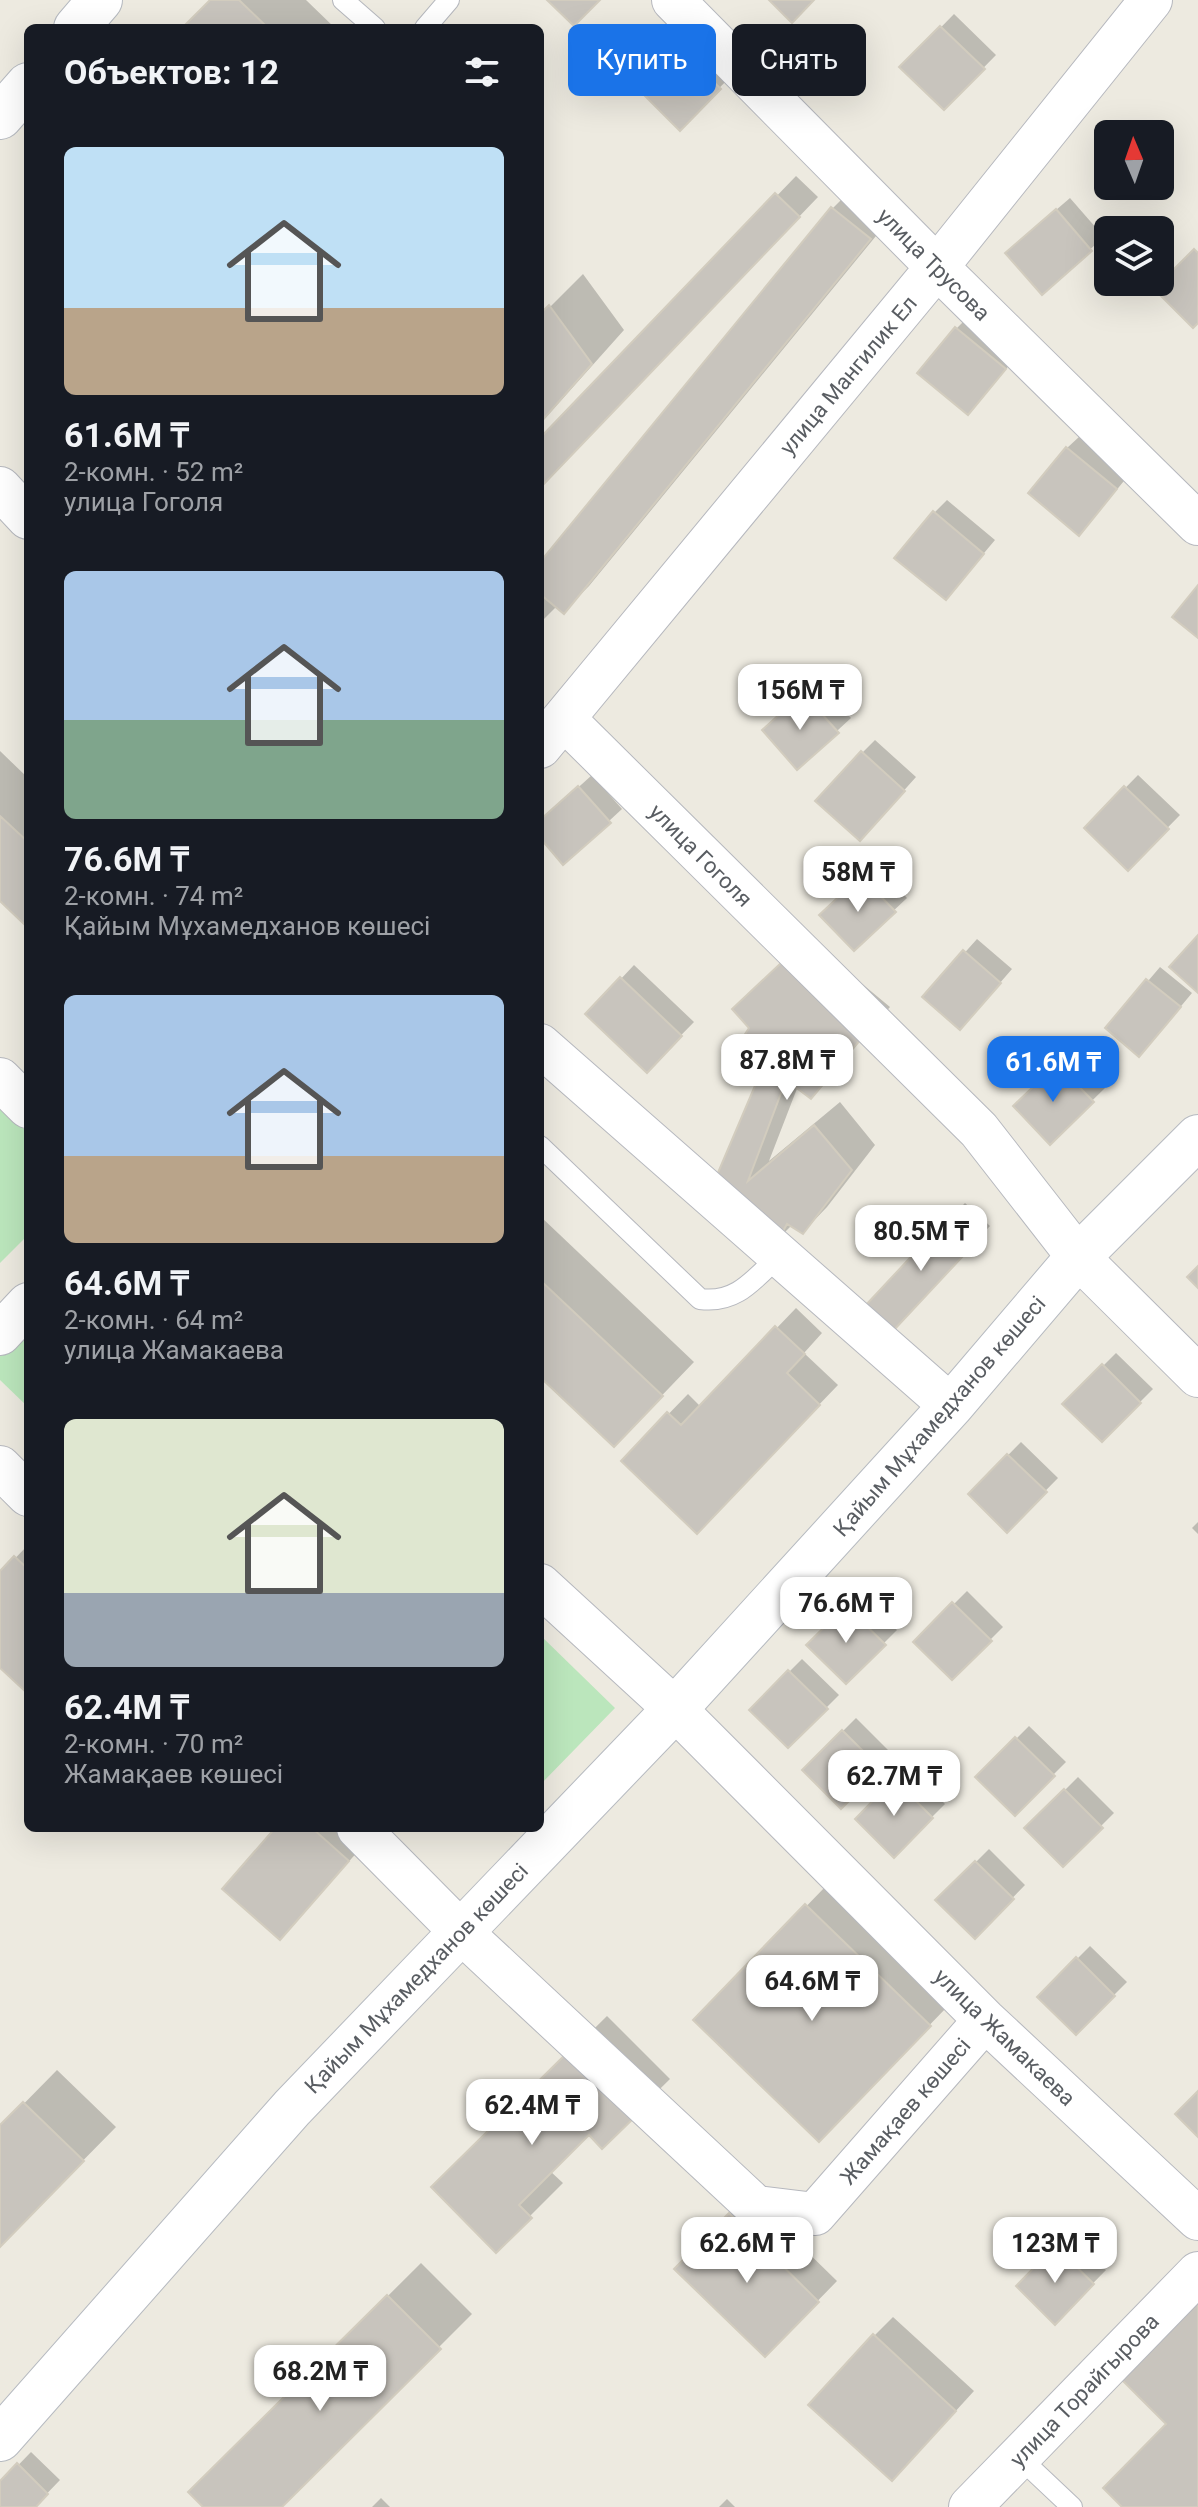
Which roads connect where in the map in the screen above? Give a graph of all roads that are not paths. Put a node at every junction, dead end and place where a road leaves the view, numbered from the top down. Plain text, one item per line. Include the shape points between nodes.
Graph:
1 (100, 0) edge
2 (343, 0) edge
3 (449, 0) edge
4 (673, 0) edge
5 (1151, 0) edge
6 (79, 24) edge
7 (370, 24) edge
8 (428, 24) edge
9 (937, 267) junction
10 (0, 488) edge
11 (24, 514) edge
12 (1198, 524) edge
13 (552, 733) edge
14 (544, 1048) edge
15 (0, 1079) edge
16 (24, 1103) edge
17 (1198, 1137) edge
18 (544, 1150) edge
19 (780, 1255) junction
20 (1078, 1257) junction
21 (24, 1308) edge
22 (0, 1334) edge
23 (1198, 1376) edge
24 (951, 1406) junction
25 (0, 1467) edge
26 (24, 1491) edge
27 (544, 1589) edge
28 (675, 1709) junction
29 (362, 1832) edge
30 (461, 1932) junction
31 (985, 2020) junction
32 (1198, 2219) edge
33 (1198, 2273) edge
34 (0, 2439) edge
35 (1019, 2457) junction
36 (970, 2507) edge
37 (1072, 2507) edge

1 - 6 street
2 - 7 lane
3 - 8 lane
4 - 9 street, улица Трусова
5 - 9 street, улица Мангилик Ел
9 - 12 street, улица Трусова
9 - 13 street, улица Мангилик Ел
10 - 11 street
13 - 20 street, улица Гоголя via 979,1130
14 - 19 street
15 - 16 street
17 - 20 street, Қайым Мұхамедханов көшесі
18 - 19 lane via 700,1299 718,1302 735,1297
19 - 24 street
20 - 23 street, улица Гоголя
20 - 24 street, Қайым Мұхамедханов көшесі
21 - 22 street
24 - 28 street, Қайым Мұхамедханов көшесі
25 - 26 street
27 - 28 street, улица Жамакаева
28 - 30 street, Қайым Мұхамедханов көшесі
28 - 31 street, улица Жамакаева
29 - 30 street, Жамақаев көшесі
30 - 31 street, Жамақаев көшесі via 756,2207 815,2214
30 - 34 street, Қайым Мұхамедханов көшесі via 292,2108
31 - 32 street, улица Жамакаева
33 - 35 street, улица Торайгырова
35 - 36 street, улица Торайгырова
35 - 37 lane

